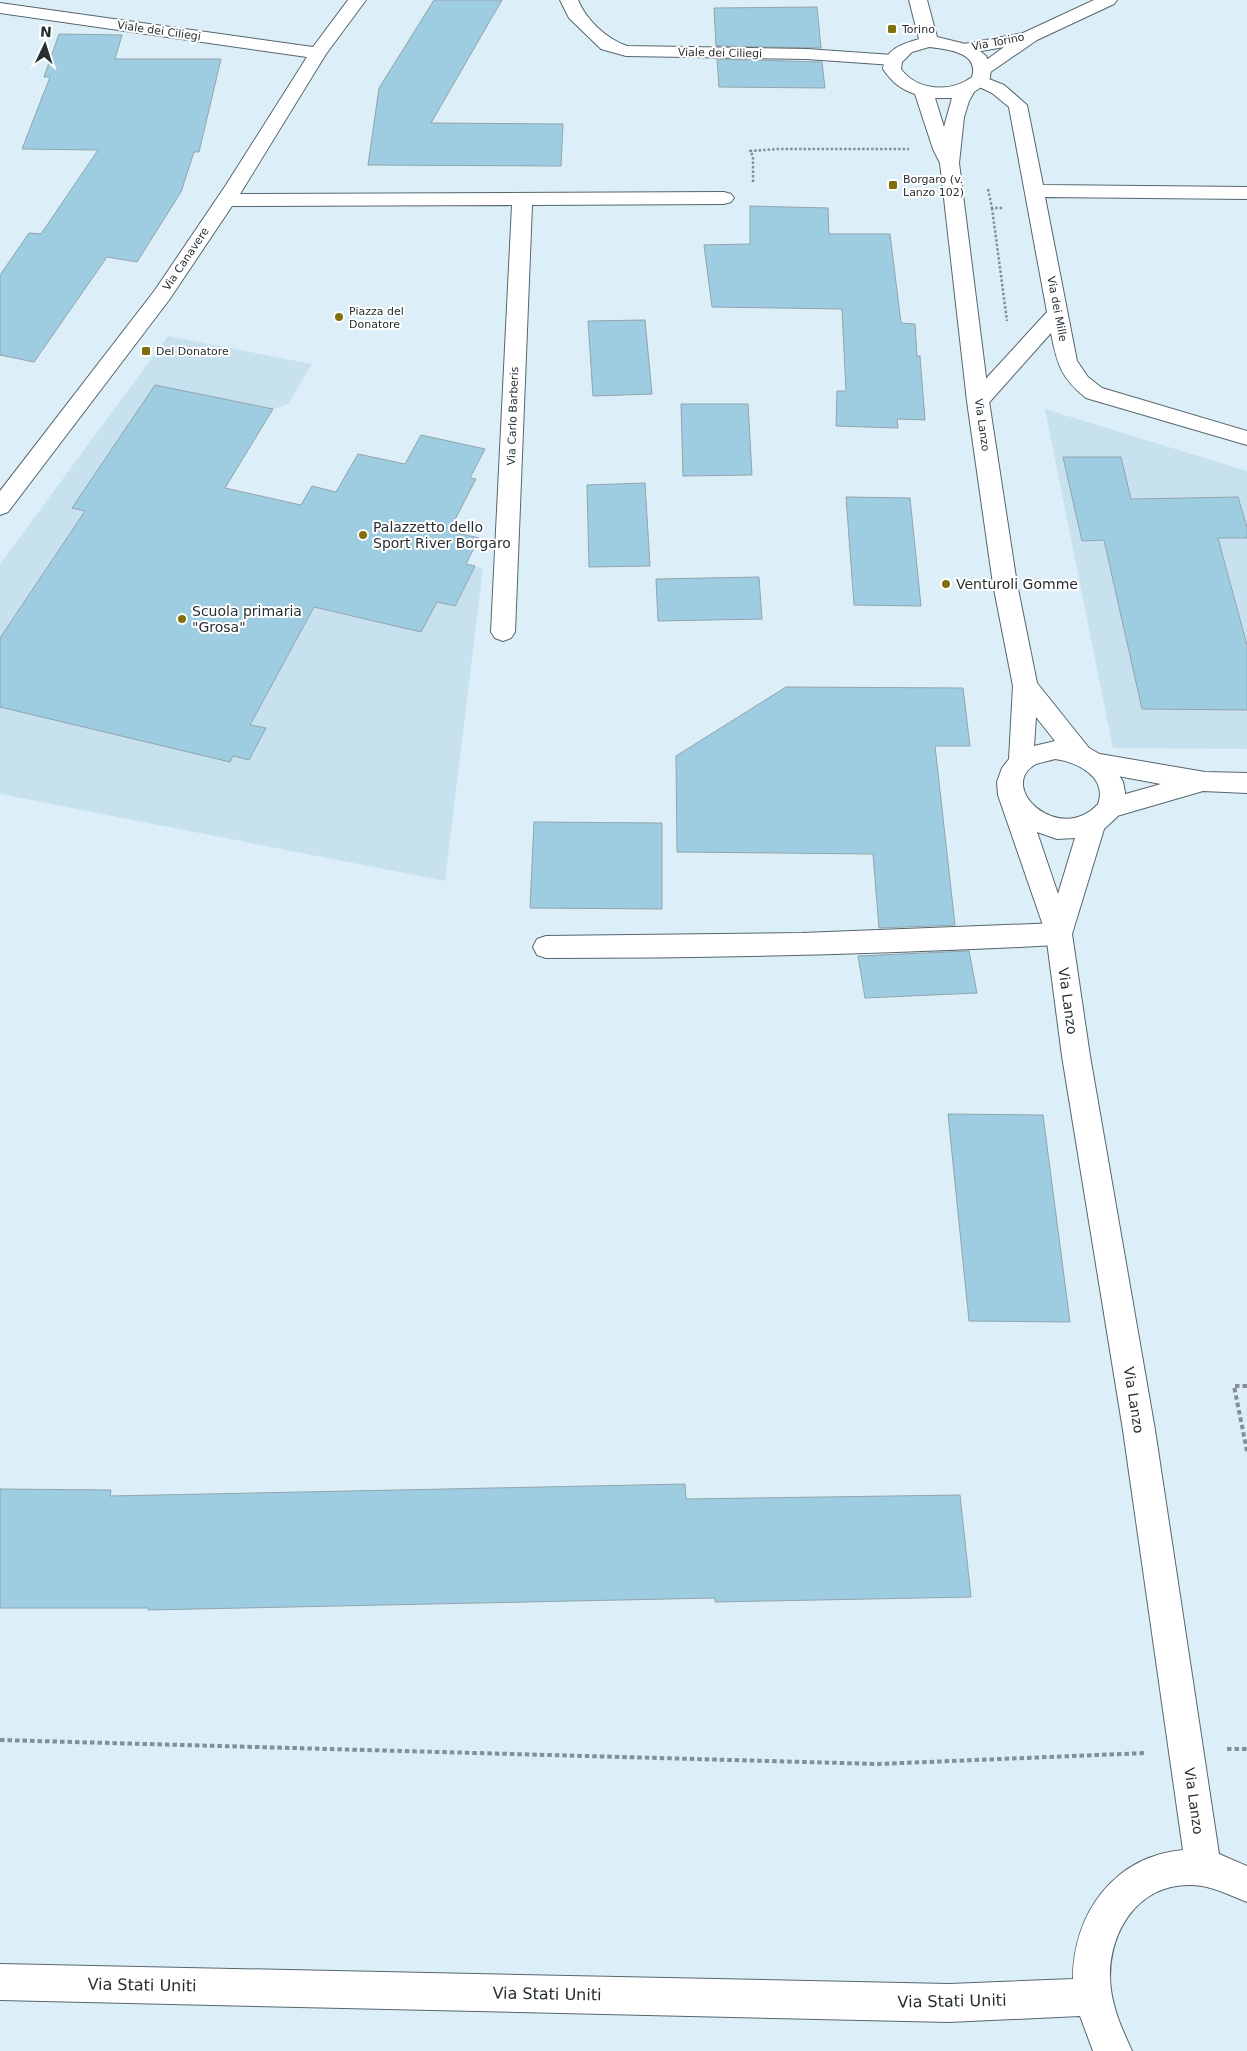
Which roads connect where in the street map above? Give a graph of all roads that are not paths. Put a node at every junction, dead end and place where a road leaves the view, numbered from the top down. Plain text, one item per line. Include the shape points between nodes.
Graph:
1 (358, 0) edge
2 (569, 0) edge
3 (918, 0) edge
4 (1108, 0) edge
5 (0, 8) edge
6 (1031, 36) junction
7 (929, 42) junction
8 (964, 49) junction
9 (318, 53) junction
10 (893, 60) junction
11 (976, 79) junction
12 (924, 91) junction
13 (945, 156) junction
14 (1035, 191) junction
15 (1247, 193) edge
16 (724, 198) road end
17 (226, 200) junction
18 (522, 200) junction
19 (1058, 313) junction
20 (978, 400) junction
21 (1247, 438) edge
22 (1, 504) edge
23 (503, 632) dead end
24 (1025, 686) junction
25 (1087, 759) junction
26 (1021, 761) junction
27 (1205, 782) junction
28 (1247, 783) edge
29 (1011, 795) junction
30 (1101, 816) junction
31 (1059, 934) junction
32 (546, 947) dead end
33 (1203, 1868) junction
34 (1247, 1884) edge
35 (0, 1982) edge
36 (1094, 1997) junction
37 (1113, 2051) edge

1 - 9 street, Via Canavere
2 - 10 street, Viale dei Ciliegi via 575,14 607,45 626,51 807,54
3 - 7 street
4 - 6 street, Via Torino
5 - 9 street, Viale dei Ciliegi
6 - 8 street, Via Torino
6 - 11 street, Via Torino
7 - 8 street
7 - 10 street via 906,48
8 - 11 street via 977,58
9 - 17 street, Via Canavere
10 - 12 street via 892,69 898,78
11 - 12 street via 946,93
11 - 13 street, Via Lanzo via 960,101
11 - 14 street, Via dei Mille via 998,89 1018,105
12 - 13 street, Via Lanzo
13 - 20 street, Via Lanzo
14 - 15 street
14 - 19 street, Via dei Mille
16 - 18 street
17 - 18 street
17 - 22 street, Via Canavere via 162,295
18 - 23 street, Via Carlo Barberis
19 - 20 street
19 - 21 street, Via dei Mille via 1067,361 1080,382 1094,393
20 - 24 street, Via Lanzo via 1005,584
24 - 25 street, Via Lanzo
24 - 26 street, Via Lanzo
25 - 26 street via 1068,751 1055,750 1042,751
25 - 27 street
25 - 30 street via 1105,774 1112,785 1114,797
26 - 29 street via 1012,771 1009,782
27 - 28 street
27 - 30 street
29 - 30 street via 1018,808 1044,826 1077,829
29 - 31 street, Via Lanzo
30 - 31 street, Via Lanzo
31 - 32 street via 913,942
31 - 33 street, Via Lanzo via 1076,1056 1139,1430
33 - 34 street
33 - 36 street via 1178,1867 1156,1872 1135,1883 1118,1898 1104,1920 1096,1942 1092,1969
35 - 36 street, Via Stati Uniti via 949,2003
36 - 37 street via 1103,2032

